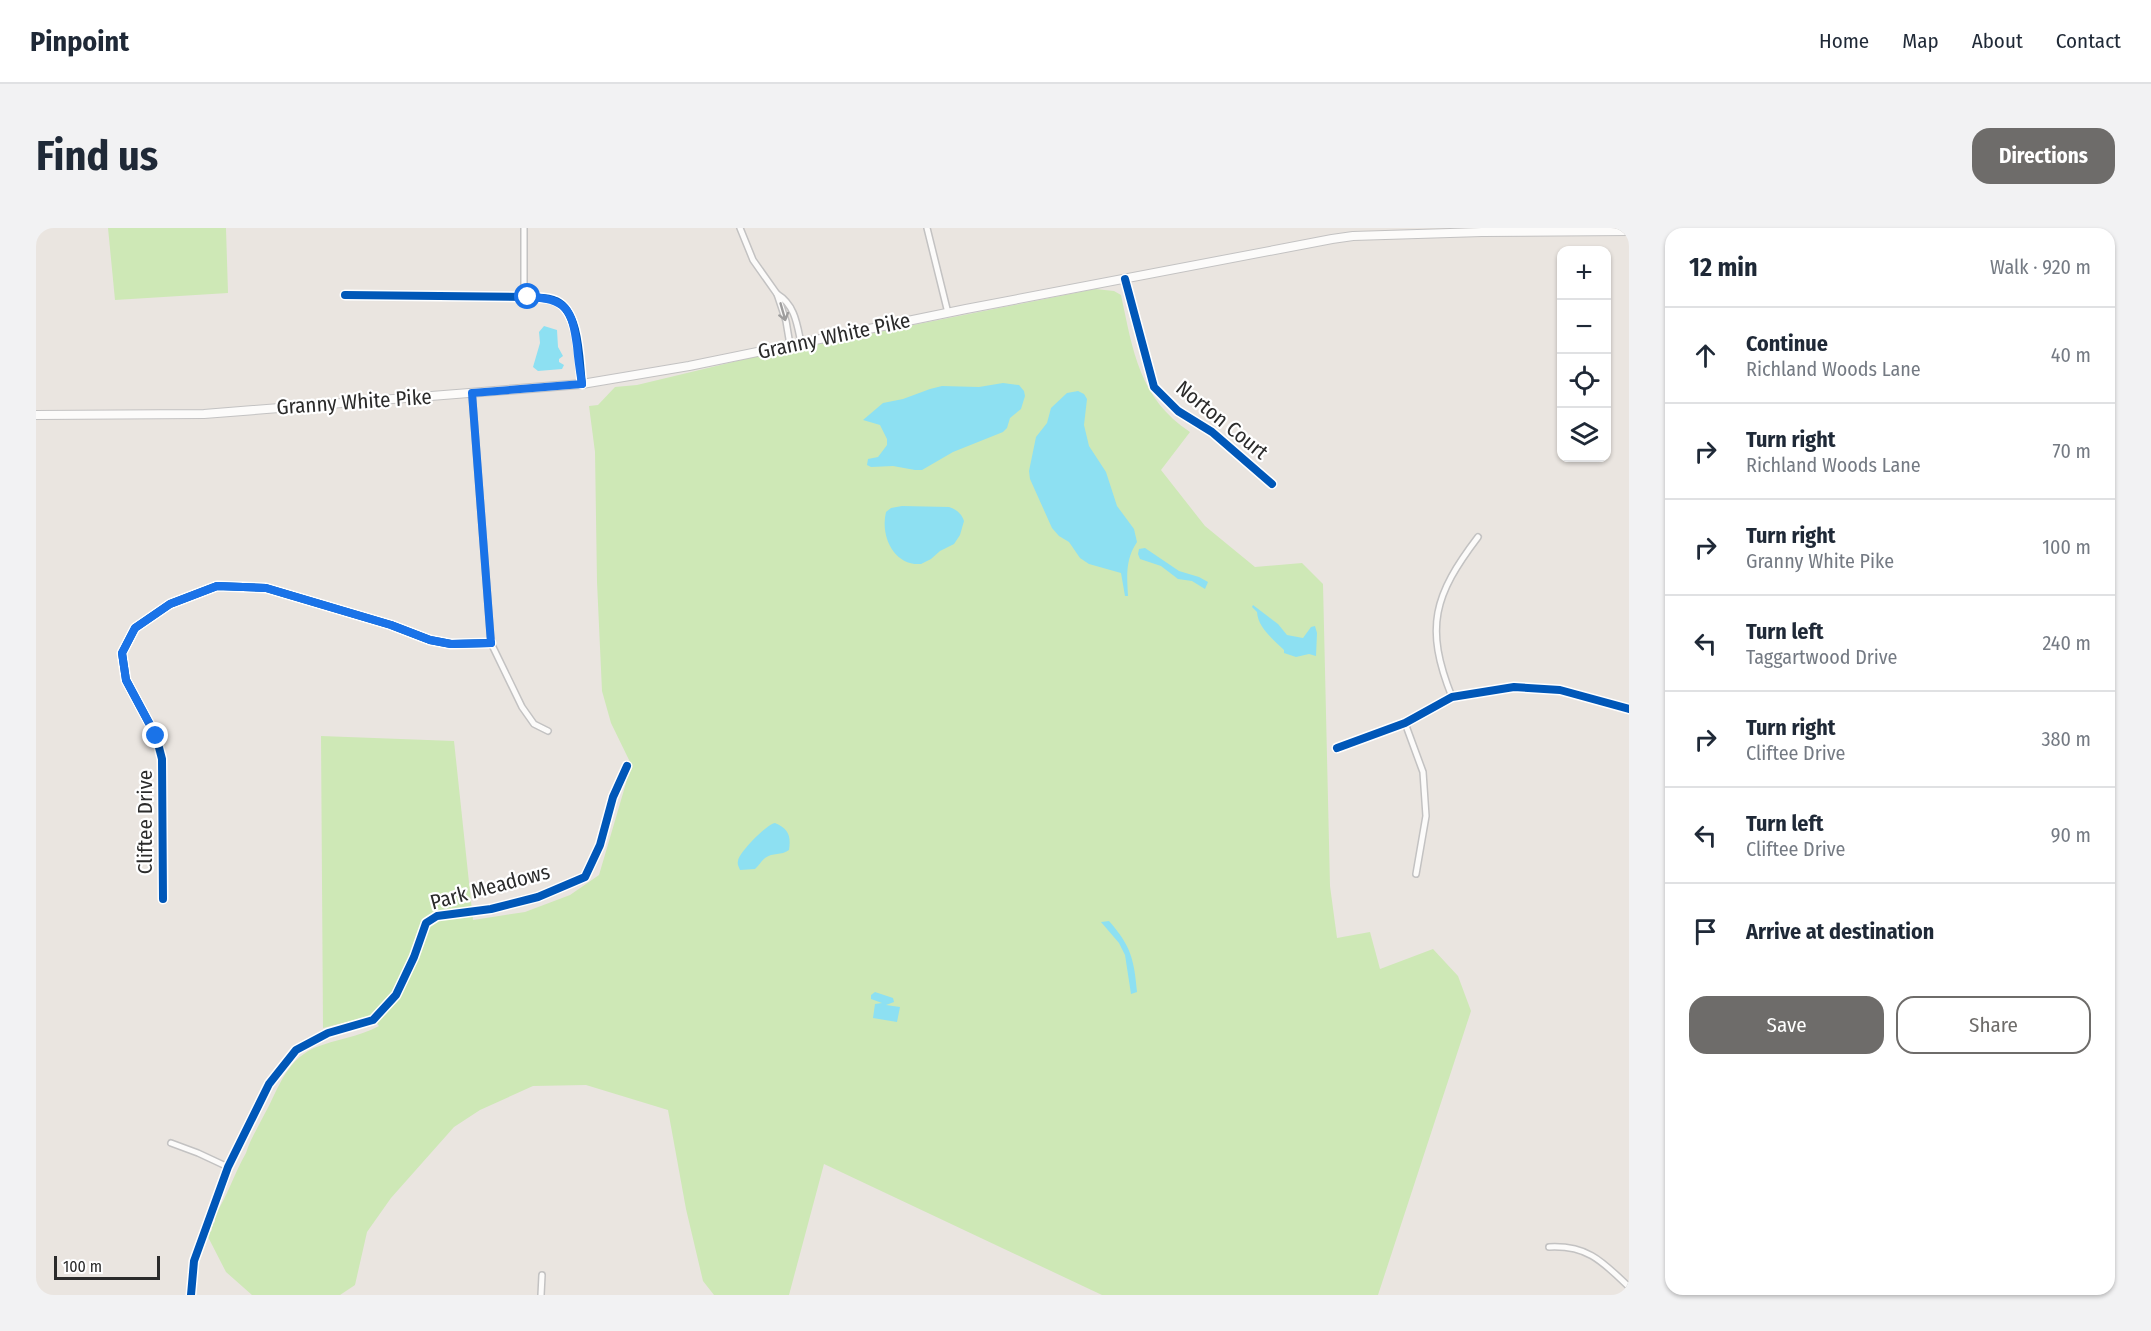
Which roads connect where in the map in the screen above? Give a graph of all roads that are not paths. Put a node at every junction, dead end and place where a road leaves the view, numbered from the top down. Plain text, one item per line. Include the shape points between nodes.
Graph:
1 (524, 228) edge
2 (740, 228) edge
3 (927, 228) edge
4 (1482, 230) edge
5 (1629, 231) edge
6 (1353, 232) edge
7 (1125, 279) junction
8 (777, 294) junction
9 (345, 295) dead end
10 (524, 297) junction
11 (948, 313) junction
12 (801, 343) junction
13 (790, 345) junction
14 (582, 384) junction
15 (472, 393) junction
16 (36, 416) edge
17 (1272, 484) dead end
18 (1478, 537) dead end
19 (491, 643) junction
20 (1452, 697) junction
21 (1629, 709) edge
22 (1405, 723) junction
23 (548, 731) dead end
24 (1337, 748) dead end
25 (627, 766) dead end
26 (1416, 874) dead end
27 (163, 899) dead end
28 (171, 1143) dead end
29 (228, 1167) junction
30 (1549, 1246) dead end
31 (542, 1275) dead end
32 (1629, 1287) edge
33 (191, 1295) edge
34 (541, 1295) edge

1 - 10 street
2 - 8 street via 753,260
3 - 11 street
4 - 5 main road, Granny White Pike
4 - 6 main road, Granny White Pike
6 - 7 main road, Granny White Pike
7 - 11 main road, Granny White Pike
7 - 17 street, Norton Court via 1154,387 1178,411 1212,432
8 - 12 street via 793,310
8 -> 13 street
9 - 10 street
10 - 14 street via 552,299 569,311
11 - 12 main road, Granny White Pike
12 - 13 main road, Granny White Pike
13 - 14 main road, Granny White Pike
14 - 15 main road, Granny White Pike
15 - 16 main road, Granny White Pike via 204,414
15 - 19 street
18 - 20 street via 1442,593 1435,633 1440,668
19 - 23 street via 522,707 534,724
19 - 27 street, Cliftee Drive via 430,640 266,588 217,586 170,604 135,628 122,653 126,680 156,736 162,759
20 - 21 street via 1514,687 1560,690
20 - 22 street
22 - 24 street
22 - 26 street via 1424,772 1426,816
25 - 29 street, Park Meadows via 585,877 538,897 491,909 437,916 426,923 396,995 373,1020 328,1033 296,1050 269,1084
28 - 29 street
29 - 33 street, Park Meadows via 194,1262
30 - 32 street via 1585,1251 1612,1269
31 - 34 street

